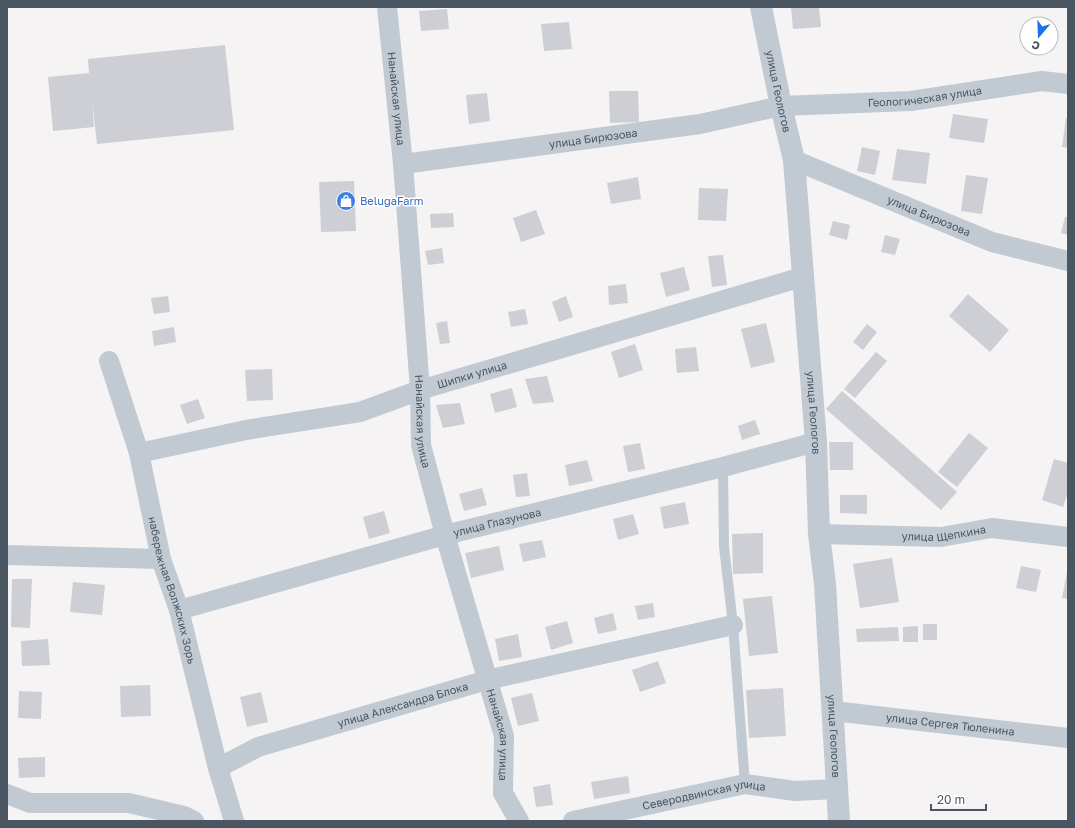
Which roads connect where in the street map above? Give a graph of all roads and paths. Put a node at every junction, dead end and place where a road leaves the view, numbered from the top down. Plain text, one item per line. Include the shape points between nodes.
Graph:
1 (387, 7) edge
2 (761, 7) edge
3 (1068, 84) edge
4 (781, 106) junction
5 (794, 160) junction
6 (404, 164) junction
7 (1068, 261) edge
8 (802, 277) junction
9 (108, 361) dead end
10 (420, 390) junction
11 (816, 442) junction
12 (138, 453) junction
13 (723, 467) junction
14 (819, 534) junction
15 (445, 535) junction
16 (1068, 537) edge
17 (7, 555) edge
18 (161, 559) junction
19 (179, 610) junction
20 (733, 625) junction
21 (487, 680) junction
22 (833, 711) junction
23 (1068, 738) edge
24 (218, 768) junction
25 (745, 784) junction
26 (837, 789) junction
27 (7, 794) edge
28 (194, 821) edge
29 (234, 821) edge
30 (519, 821) edge
31 (573, 821) edge
32 (839, 821) edge

1 - 6 street, Нанайская улица
2 - 4 street, улица Геологов
3 - 4 street, Геологическая улица via 1042,81 911,101
4 - 5 street, улица Геологов
4 - 6 street, улица Бирюзова via 700,124
5 - 7 street, улица Бирюзова via 992,242
5 - 8 street, улица Геологов
6 - 10 street, Нанайская улица
8 - 10 street, Шипки улица
8 - 11 street, улица Геологов
9 - 12 street, набережная Волжских Зорь
10 - 12 street, Шипки улица via 360,412 246,430
10 - 15 street, Нанайская улица via 422,445
11 - 13 street, улица Глазунова
11 - 14 street, улица Геологов
12 - 18 street, набережная Волжских Зорь
13 - 15 street, улица Глазунова
13 - 20 lane via 724,547
14 - 16 street, улица Щепкина via 941,537 992,528
14 - 22 street, улица Геологов via 825,584
15 - 19 street, улица Глазунова
15 - 21 street, Нанайская улица
17 - 18 street
18 - 19 street, набережная Волжских Зорь
19 - 24 street, набережная Волжских Зорь
20 - 21 street, улица Александра Блока
20 - 25 lane
21 - 24 street, улица Александра Блока via 258,747
21 - 30 street, Нанайская улица via 504,736 503,793
22 - 23 street, улица Сергея Тюленина
22 - 26 street, улица Геологов
24 - 29 street, набережная Волжских Зорь
25 - 26 street, Северодвинская улица via 795,790
25 - 31 street, Северодвинская улица
26 - 32 street, улица Геологов
27 - 28 street via 30,803 129,803 184,816

